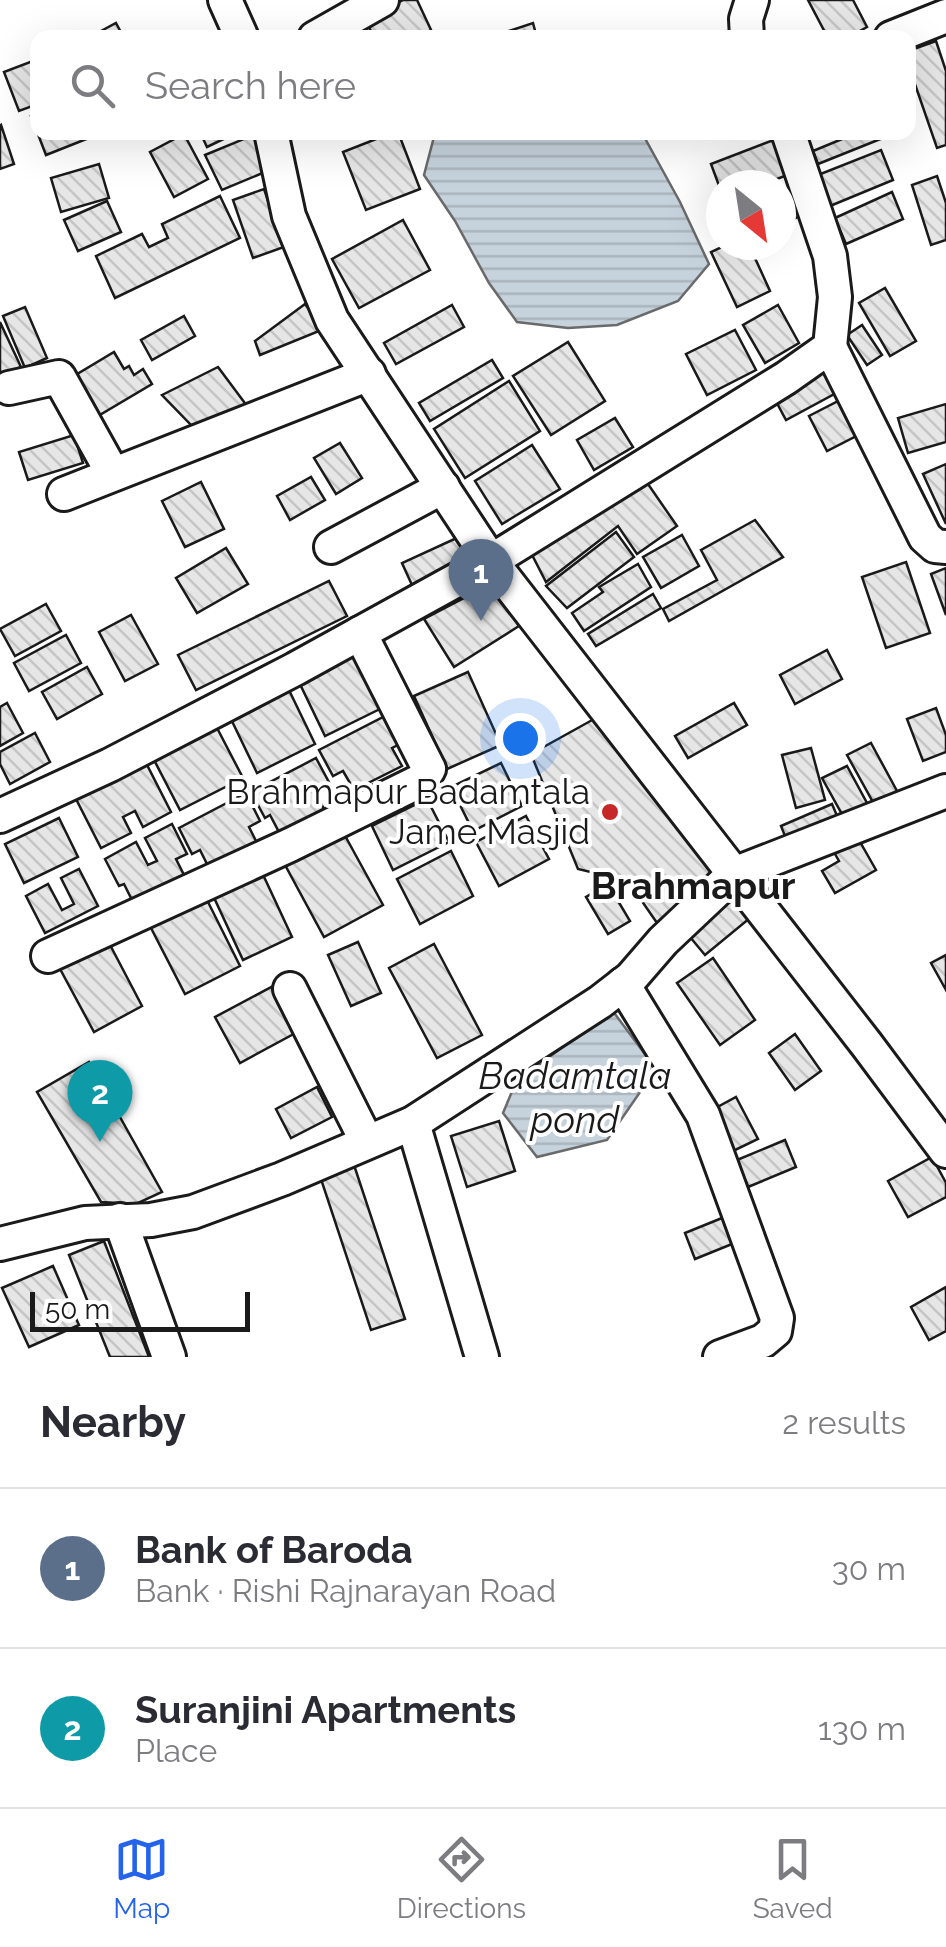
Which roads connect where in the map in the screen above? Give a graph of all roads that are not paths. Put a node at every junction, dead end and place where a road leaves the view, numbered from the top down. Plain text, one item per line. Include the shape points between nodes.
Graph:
1 (225, 0) edge
2 (382, 0) edge
3 (752, 0) edge
4 (946, 16) edge
5 (238, 30) edge
6 (329, 30) edge
7 (747, 30) edge
8 (911, 30) edge
9 (273, 140) edge
10 (791, 140) edge
11 (830, 347) junction
12 (369, 374) junction
13 (8, 388) dead end
14 (113, 474) junction
15 (442, 487) junction
16 (64, 494) dead end
17 (331, 547) dead end
18 (946, 547) edge
19 (491, 561) junction
20 (360, 633) junction
21 (946, 792) edge
22 (0, 816) edge
23 (734, 874) junction
24 (48, 956) dead end
25 (623, 984) junction
26 (290, 989) dead end
27 (413, 1123) junction
28 (367, 1142) junction
29 (946, 1151) edge
30 (120, 1220) junction
31 (0, 1244) edge
32 (168, 1357) edge
33 (482, 1357) edge
34 (720, 1357) edge

1 - 5 street
2 - 6 street
3 - 7 street
4 - 8 street
9 - 12 street via 296,233 332,320
10 - 11 street via 830,256 836,297
11 - 18 street via 925,538
11 - 19 street
12 - 14 street
12 - 15 street
13 - 14 street via 60,377
14 - 16 street
15 - 17 street
15 - 19 street
19 - 20 street
19 - 23 street
20 - 22 street
20 - 24 street via 428,769 422,780
21 - 23 street
23 - 25 street
23 - 29 street
25 - 27 street
25 - 34 street via 703,1115 777,1318 775,1331 763,1341
26 - 28 street
27 - 28 street
27 - 33 street
28 - 30 street via 193,1212
30 - 31 street
30 - 32 street

